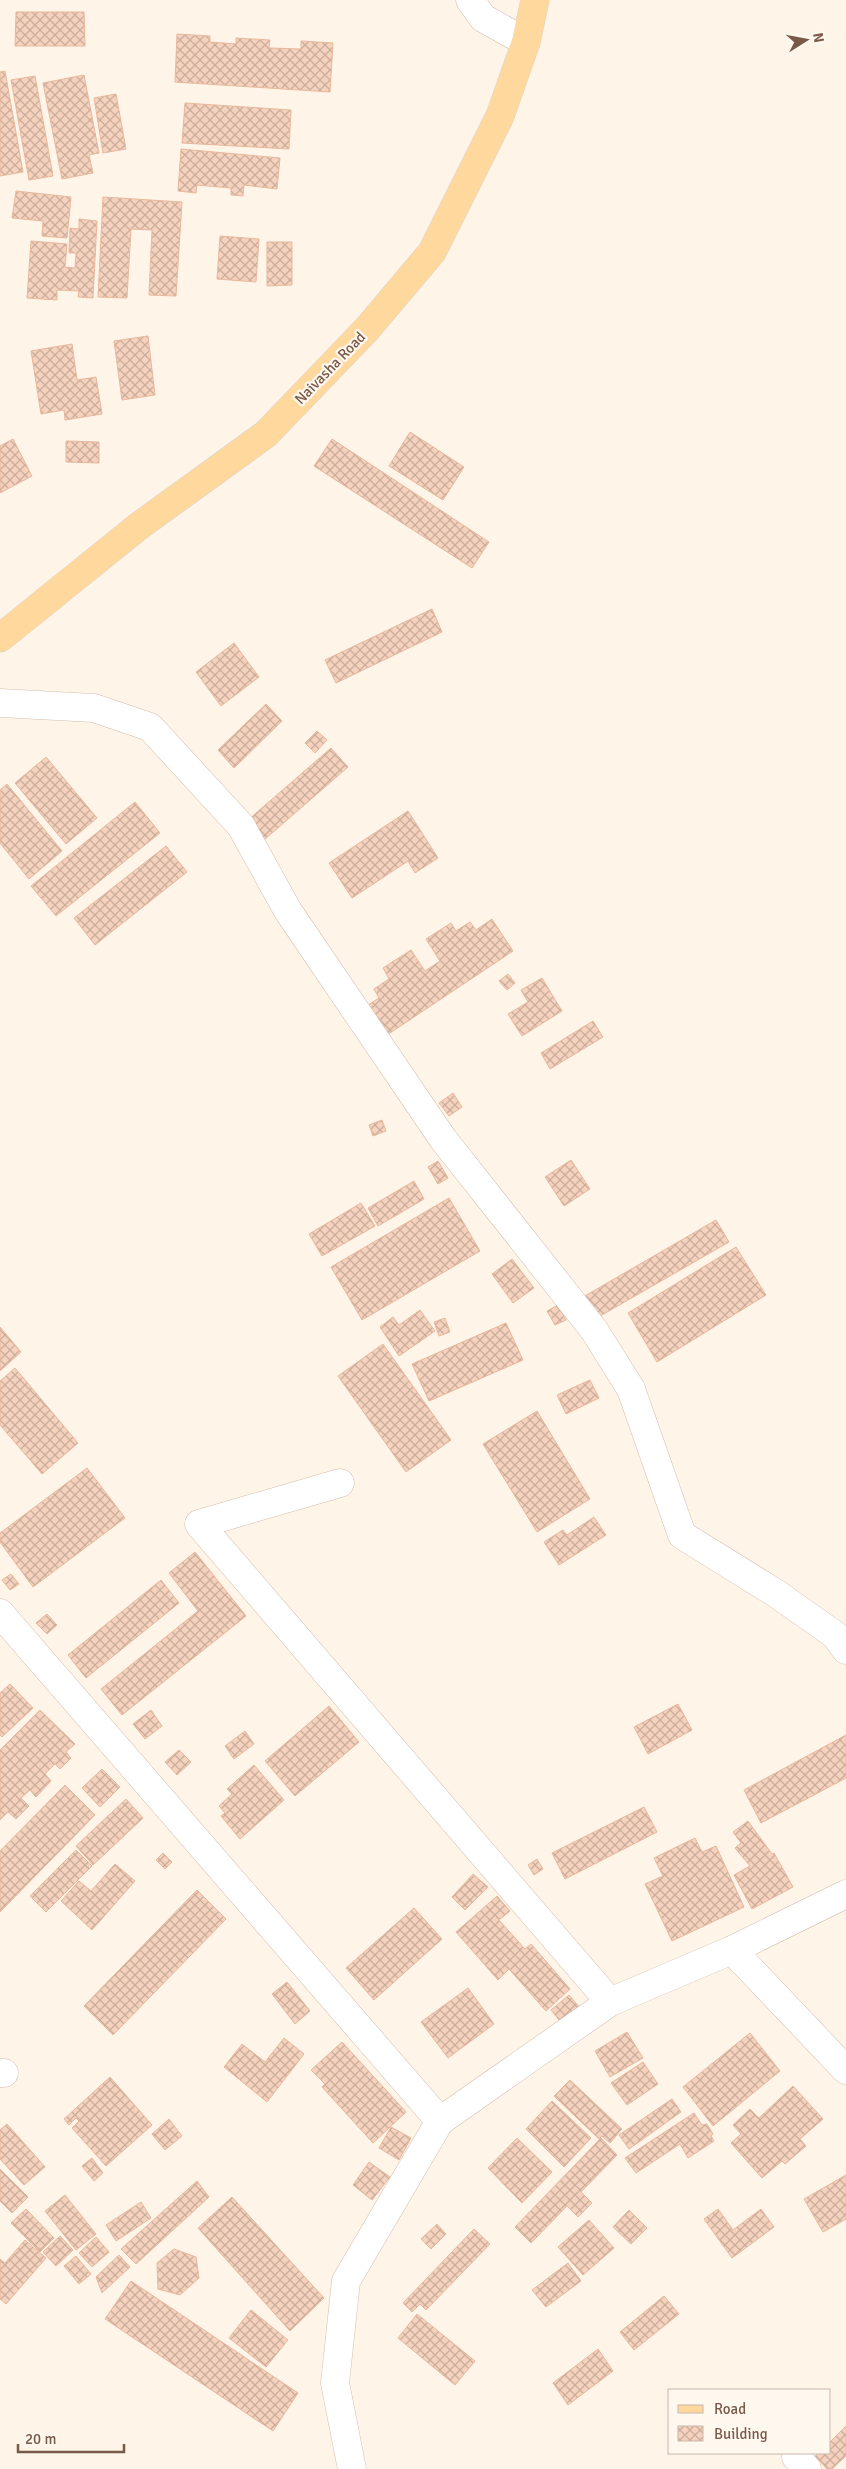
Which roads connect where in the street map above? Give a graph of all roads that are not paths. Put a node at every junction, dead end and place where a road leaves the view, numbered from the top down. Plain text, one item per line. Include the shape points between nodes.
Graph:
1 (470, 0) edge
2 (535, 0) edge
3 (526, 42) junction
4 (0, 638) edge
5 (0, 703) edge
6 (340, 1483) dead end
7 (0, 1613) edge
8 (846, 1650) edge
9 (846, 1894) edge
10 (732, 1950) junction
11 (610, 2002) junction
12 (846, 2070) edge
13 (440, 2121) junction
14 (352, 2469) edge

1 - 3 street via 483,18
2 - 3 main road, Naivasha Road
3 - 4 main road, Naivasha Road via 500,116 432,252 367,329 266,434 139,526
5 - 8 street via 94,708 150,726 241,826 288,911 443,1139 594,1330 631,1389 682,1535 777,1594 835,1635
6 - 11 street via 199,1524
7 - 13 street
9 - 10 street
10 - 11 street
10 - 12 street
11 - 13 street
13 - 14 street via 346,2281 335,2383

